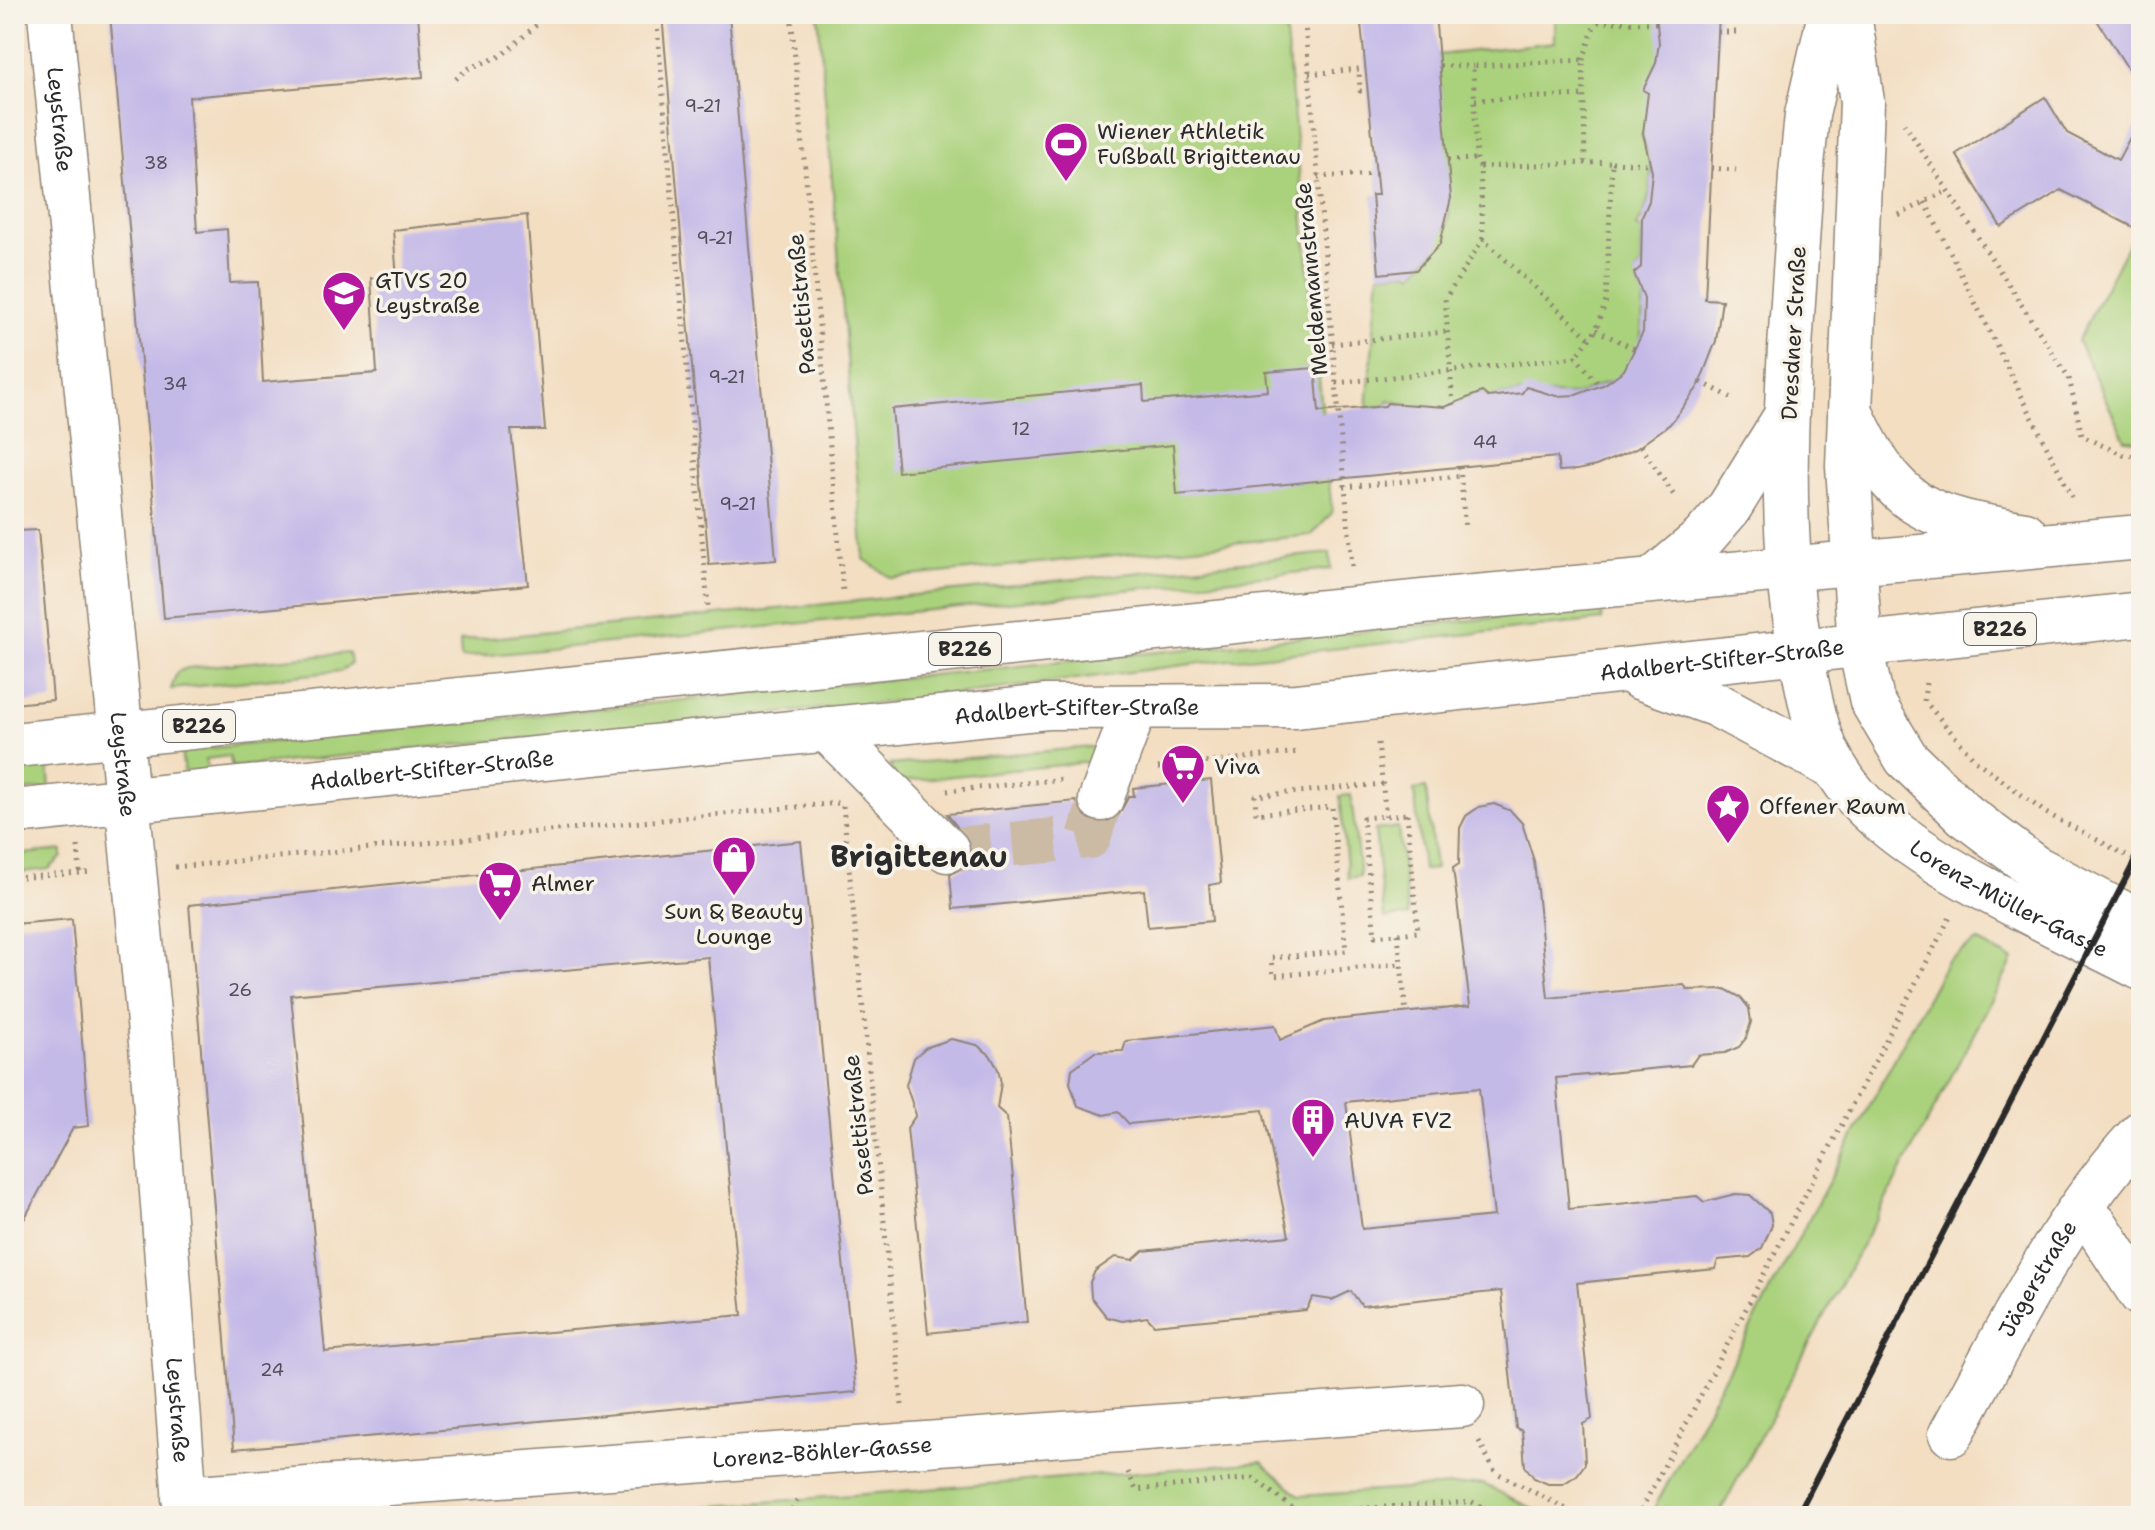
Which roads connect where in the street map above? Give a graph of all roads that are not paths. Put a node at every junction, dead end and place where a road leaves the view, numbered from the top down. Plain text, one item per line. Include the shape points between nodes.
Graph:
1 (1830, 14) edge
2 (1849, 14) edge
3 (49, 16) edge
4 (1848, 408) junction
5 (1789, 410) junction
6 (2141, 537) edge
7 (2078, 543) junction
8 (1853, 564) junction
9 (1788, 569) junction
10 (1653, 580) junction
11 (2141, 614) edge
12 (1860, 646) junction
13 (1800, 653) junction
14 (1625, 672) junction
15 (1135, 708) junction
16 (827, 729) junction
17 (121, 734) junction
18 (14, 745) edge
19 (1835, 768) junction
20 (1101, 799) tunnel mouth
21 (128, 801) junction
22 (14, 812) edge
23 (947, 850) dead end
24 (2141, 923) edge
25 (2141, 968) edge
26 (2141, 1133) edge
27 (2079, 1211) junction
28 (2141, 1294) edge
29 (1462, 1405) road end
30 (1951, 1434) dead end
31 (185, 1507) edge

1 - 5 main road, Dresdner Straße via 1807,115
2 - 4 main road via 1862,102
3 - 17 main road, Leystraße
4 - 7 main road via 1873,461 1920,506 1949,520
4 - 8 main road
5 - 9 main road, Dresdner Straße via 1784,534
5 - 10 main road via 1729,508
6 - 7 main road, B226
7 - 8 main road, B226
8 - 9 main road, B226
8 - 12 main road
9 - 10 main road, B226
9 - 13 main road, Dresdner Straße
10 - 17 main road, B226
11 - 12 main road, Adalbert-Stifter-Straße / B226
12 - 13 main road, Adalbert-Stifter-Straße / B226
12 - 24 main road, Lorenz-Müller-Gasse via 1883,725 1927,781 2034,867
13 - 14 main road, Adalbert-Stifter-Straße / B226
13 - 19 main road, Lorenz-Müller-Gasse via 1820,736
14 - 15 main road, Adalbert-Stifter-Straße / B226 via 1296,706
14 - 19 main road via 1715,704
15 - 16 main road, Adalbert-Stifter-Straße / B226 via 1047,707
15 - 20 main road
16 - 21 main road, Adalbert-Stifter-Straße / B226
16 - 23 main road
17 - 18 main road, B226
17 - 21 main road, Leystraße
19 - 25 main road, Lorenz-Müller-Gasse via 1882,822 1910,843
21 - 22 main road, Adalbert-Stifter-Straße / B226
21 - 31 main road, Leystraße
26 - 27 main road, Jägerstraße
27 - 28 main road via 2096,1225
27 - 30 main road, Jägerstraße
29 - 31 main road, Lorenz-Böhler-Gasse

